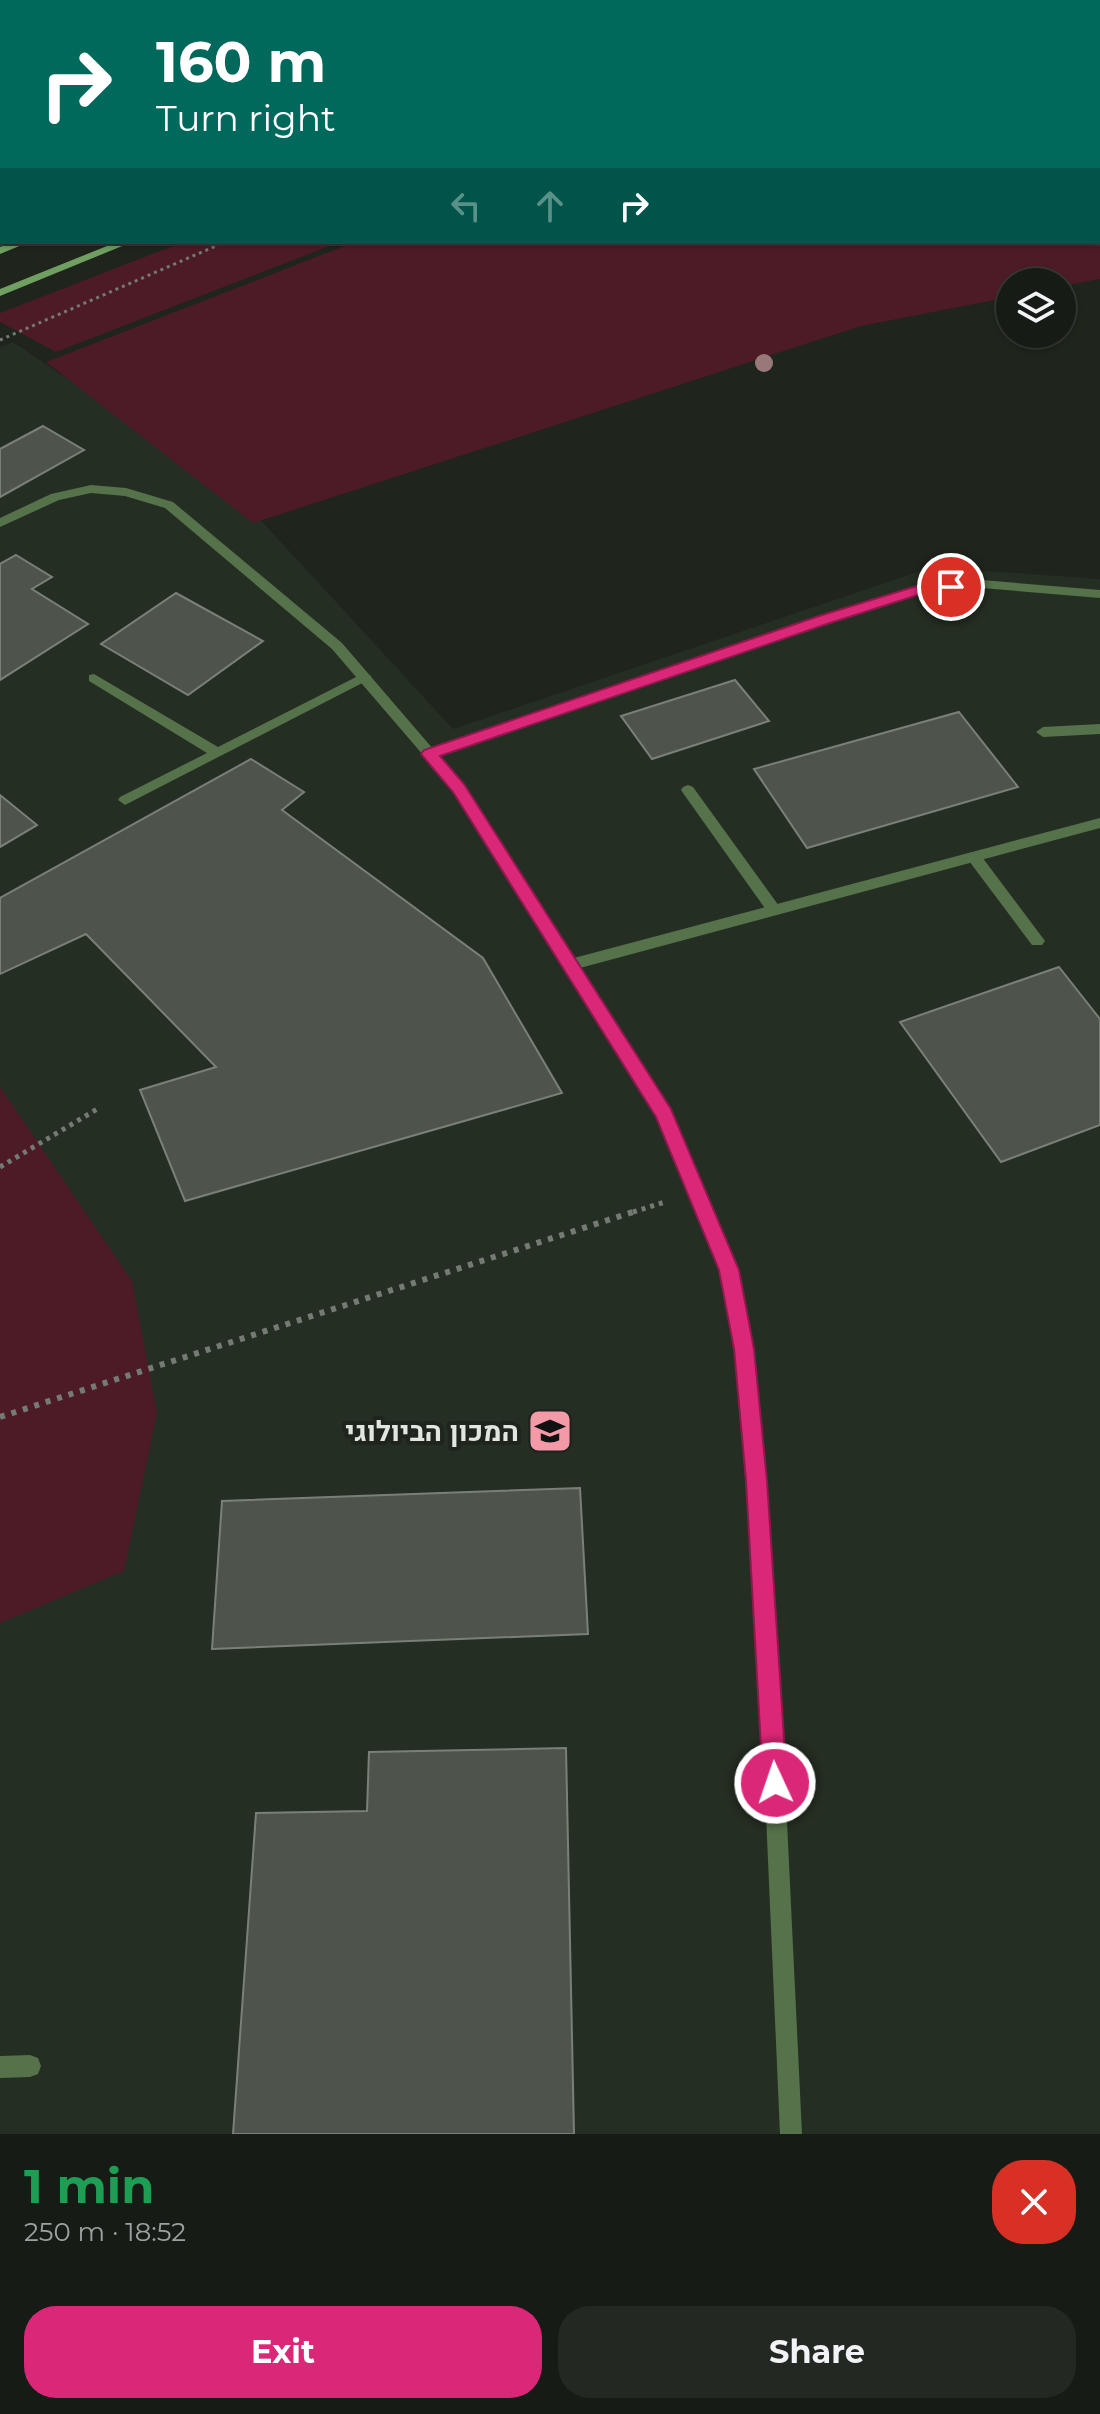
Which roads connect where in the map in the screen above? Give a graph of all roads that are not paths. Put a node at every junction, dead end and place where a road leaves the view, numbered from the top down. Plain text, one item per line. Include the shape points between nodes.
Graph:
1 (122, 244) edge
2 (0, 293) edge
3 (0, 523) edge
4 (1100, 594) edge
5 (94, 678) dead end
6 (365, 678) junction
7 (1100, 729) edge
8 (1043, 732) dead end
9 (218, 753) junction
10 (429, 754) junction
11 (688, 790) dead end
12 (125, 800) dead end
13 (1100, 823) edge
14 (974, 857) junction
15 (774, 910) junction
16 (1037, 941) dead end
17 (570, 965) junction
18 (30, 2066) dead end
19 (0, 2067) edge
20 (791, 2134) edge

1 - 2 main road
3 - 6 street via 55,497 91,489 126,492 169,505 337,646
4 - 10 street via 982,584 920,589
5 - 9 street
6 - 9 street
6 - 10 street
7 - 8 street
9 - 12 street
10 - 17 street via 459,788
11 - 15 street
13 - 14 street
14 - 15 street
14 - 16 street
15 - 17 street
17 - 20 street via 664,1114 699,1191 729,1270 744,1349 769,1655
18 - 19 street

